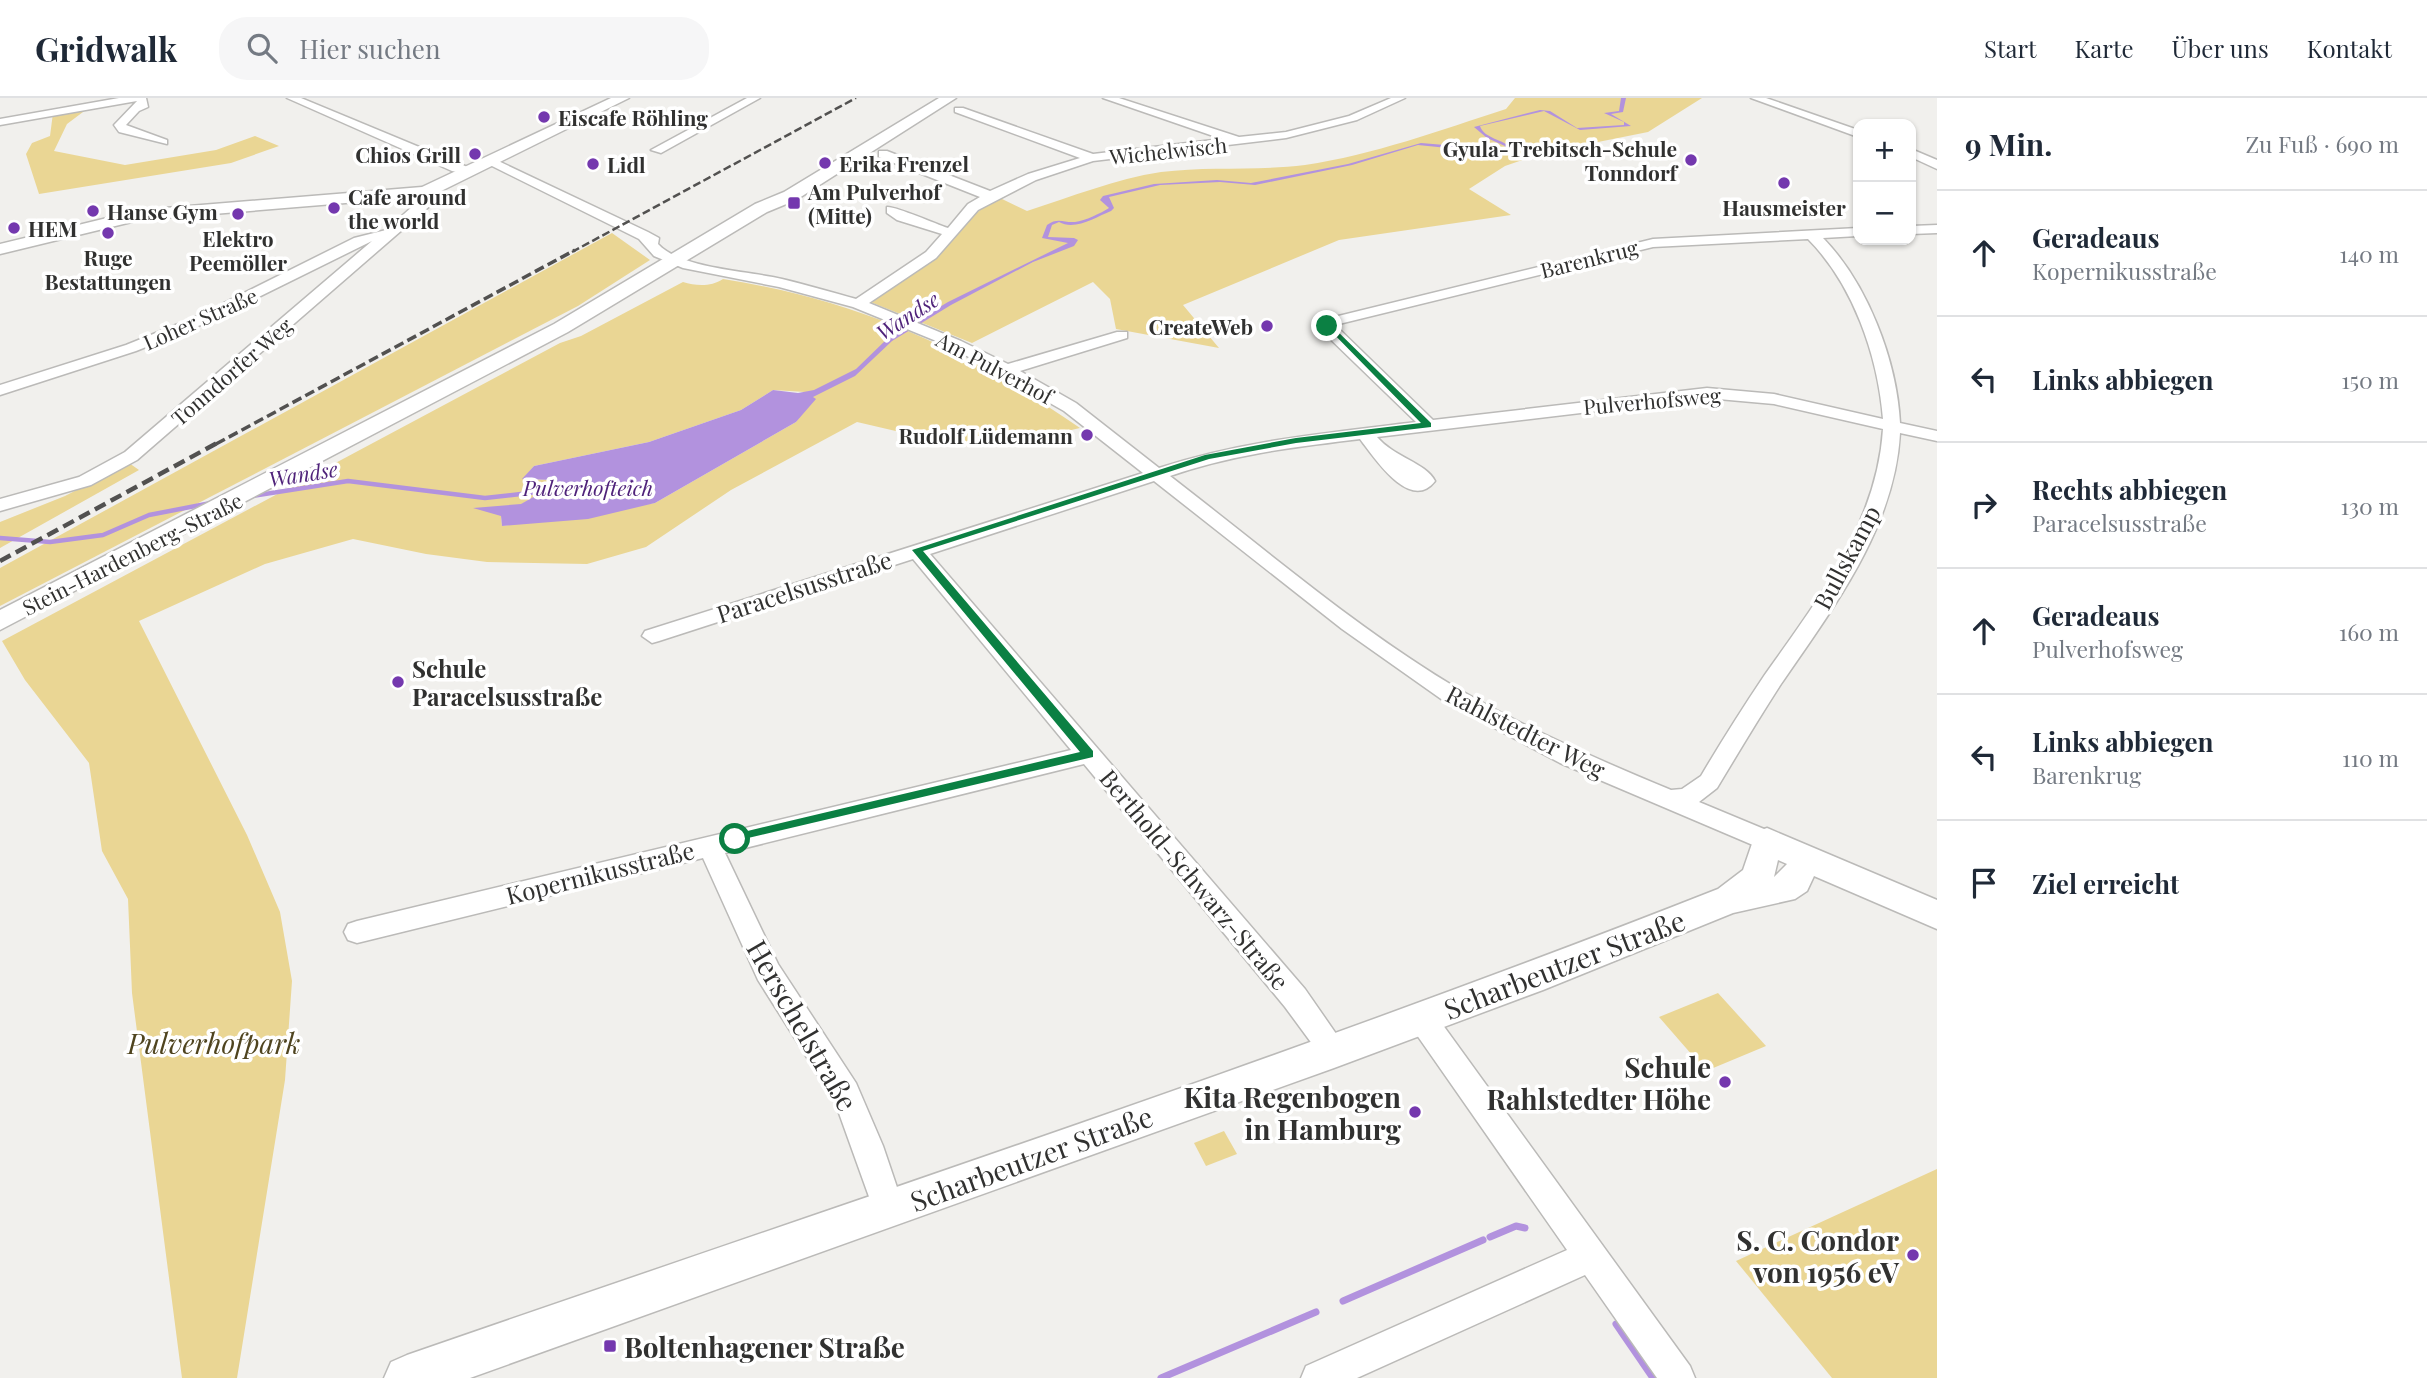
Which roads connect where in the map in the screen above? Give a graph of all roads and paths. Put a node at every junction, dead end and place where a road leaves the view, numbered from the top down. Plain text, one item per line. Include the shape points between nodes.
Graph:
1 (139, 98) edge
2 (292, 98) edge
3 (622, 98) edge
4 (755, 98) edge
5 (1108, 98) edge
6 (1365, 98) edge
7 (1400, 98) edge
8 (1756, 98) edge
9 (118, 100) edge
10 (954, 104) edge
11 (1387, 104) junction
12 (0, 122) edge
13 (1853, 132) edge
14 (163, 142) dead end
15 (1242, 142) junction
16 (657, 150) dead end
17 (883, 154) dead end
18 (1916, 154) edge
19 (1092, 158) junction
20 (1936, 160) edge
21 (490, 162) junction
22 (471, 171) junction
23 (428, 191) junction
24 (989, 196) junction
25 (892, 210) dead end
26 (1937, 229) edge
27 (1916, 230) edge
28 (393, 231) junction
29 (1853, 232) edge
30 (951, 233) junction
31 (1811, 234) junction
32 (0, 249) edge
33 (686, 260) junction
34 (858, 304) junction
35 (1318, 323) joint
36 (1122, 335) dead end
37 (1007, 370) junction
38 (0, 390) edge
39 (1428, 425) junction
40 (1892, 426) junction
41 (1364, 433) junction
42 (1937, 436) edge
43 (1382, 455) dead end
44 (1156, 474) junction
45 (0, 505) edge
46 (916, 550) junction
47 (0, 621) edge
48 (652, 636) dead end
49 (1088, 754) junction
50 (1667, 800) junction
51 (1767, 841) junction
52 (709, 845) junction
53 (1807, 859) junction
54 (1730, 899) junction
55 (1937, 915) edge
56 (357, 932) dead end
57 (1422, 1019) junction
58 (1334, 1051) junction
59 (888, 1208) junction
60 (1590, 1256) junction
61 (1363, 1369) edge
62 (412, 1377) edge
63 (1318, 1378) edge
64 (1678, 1378) edge

1 - 9 street
1 - 14 street via 144,105 120,125 123,130
2 - 22 street via 456,169
3 - 21 main road
4 - 16 street
5 - 15 street
6 - 11 street
7 - 11 street, Wichelwisch
8 - 13 street
9 - 12 street
10 - 19 street
10 - 33 main road, Stein-Hardenberg-Straße
11 - 15 street, Wichelwisch via 1353,118
15 - 19 street, Wichelwisch
17 - 24 street
18 - 20 street
19 - 24 street, Wichelwisch
21 - 22 main road
21 - 33 street, Am Pulverhof via 643,235 653,248
22 - 23 main road
23 - 28 street, Tonndorfer Weg via 427,201
23 - 32 main road via 140,215
24 - 30 street, Wichelwisch via 963,216
25 - 30 street
26 - 27 street
28 - 38 street, Loher Straße via 359,241 261,292 143,343
28 - 45 street, Tonndorfer Weg via 131,456 85,481
29 - 31 street, Barenkrug
30 - 34 street, Wichelwisch via 931,255
31 - 35 street, Barenkrug via 1653,243
31 - 40 street, Bullskamp via 1839,267 1864,316 1880,358
33 - 34 street, Am Pulverhof
33 - 47 main road, Stein-Hardenberg-Straße via 589,318 561,328
34 - 37 street, Am Pulverhof
35 - 39 street, Barenkrug
36 - 37 street
37 - 44 street, Am Pulverhof via 1070,407
39 - 40 street, Pulverhofsweg via 1722,393 1774,399
39 - 41 street, Pulverhofsweg
40 - 42 street, Pulverhofsweg
40 - 50 street, Bullskamp via 1887,468 1870,523 1709,782 1694,794
41 - 43 street
41 - 44 street, Pulverhofsweg via 1231,451
44 - 46 street, Paracelsusstraße
44 - 50 street, Rahlstedter Weg via 1349,624 1452,695 1568,757
46 - 48 street, Paracelsusstraße
46 - 49 street, Berthold-Schwarz-Straße
49 - 52 street, Kopernikusstraße
49 - 58 street, Berthold-Schwarz-Straße via 1295,998
50 - 51 street, Rahlstedter Weg
51 - 53 main road, Rahlstedter Weg
51 - 54 main road, Scharbeutzer Straße via 1757,878
52 - 56 street, Kopernikusstraße
52 - 59 street, Herschelstraße via 768,972 846,1093
53 - 54 main road, Scharbeutzer Straße via 1796,881 1783,889
53 - 55 main road, Rahlstedter Weg
54 - 57 main road, Scharbeutzer Straße
57 - 58 main road, Scharbeutzer Straße
57 - 60 street
58 - 59 main road, Scharbeutzer Straße
59 - 62 main road, Scharbeutzer Straße
60 - 61 street
60 - 64 street
61 - 63 street

